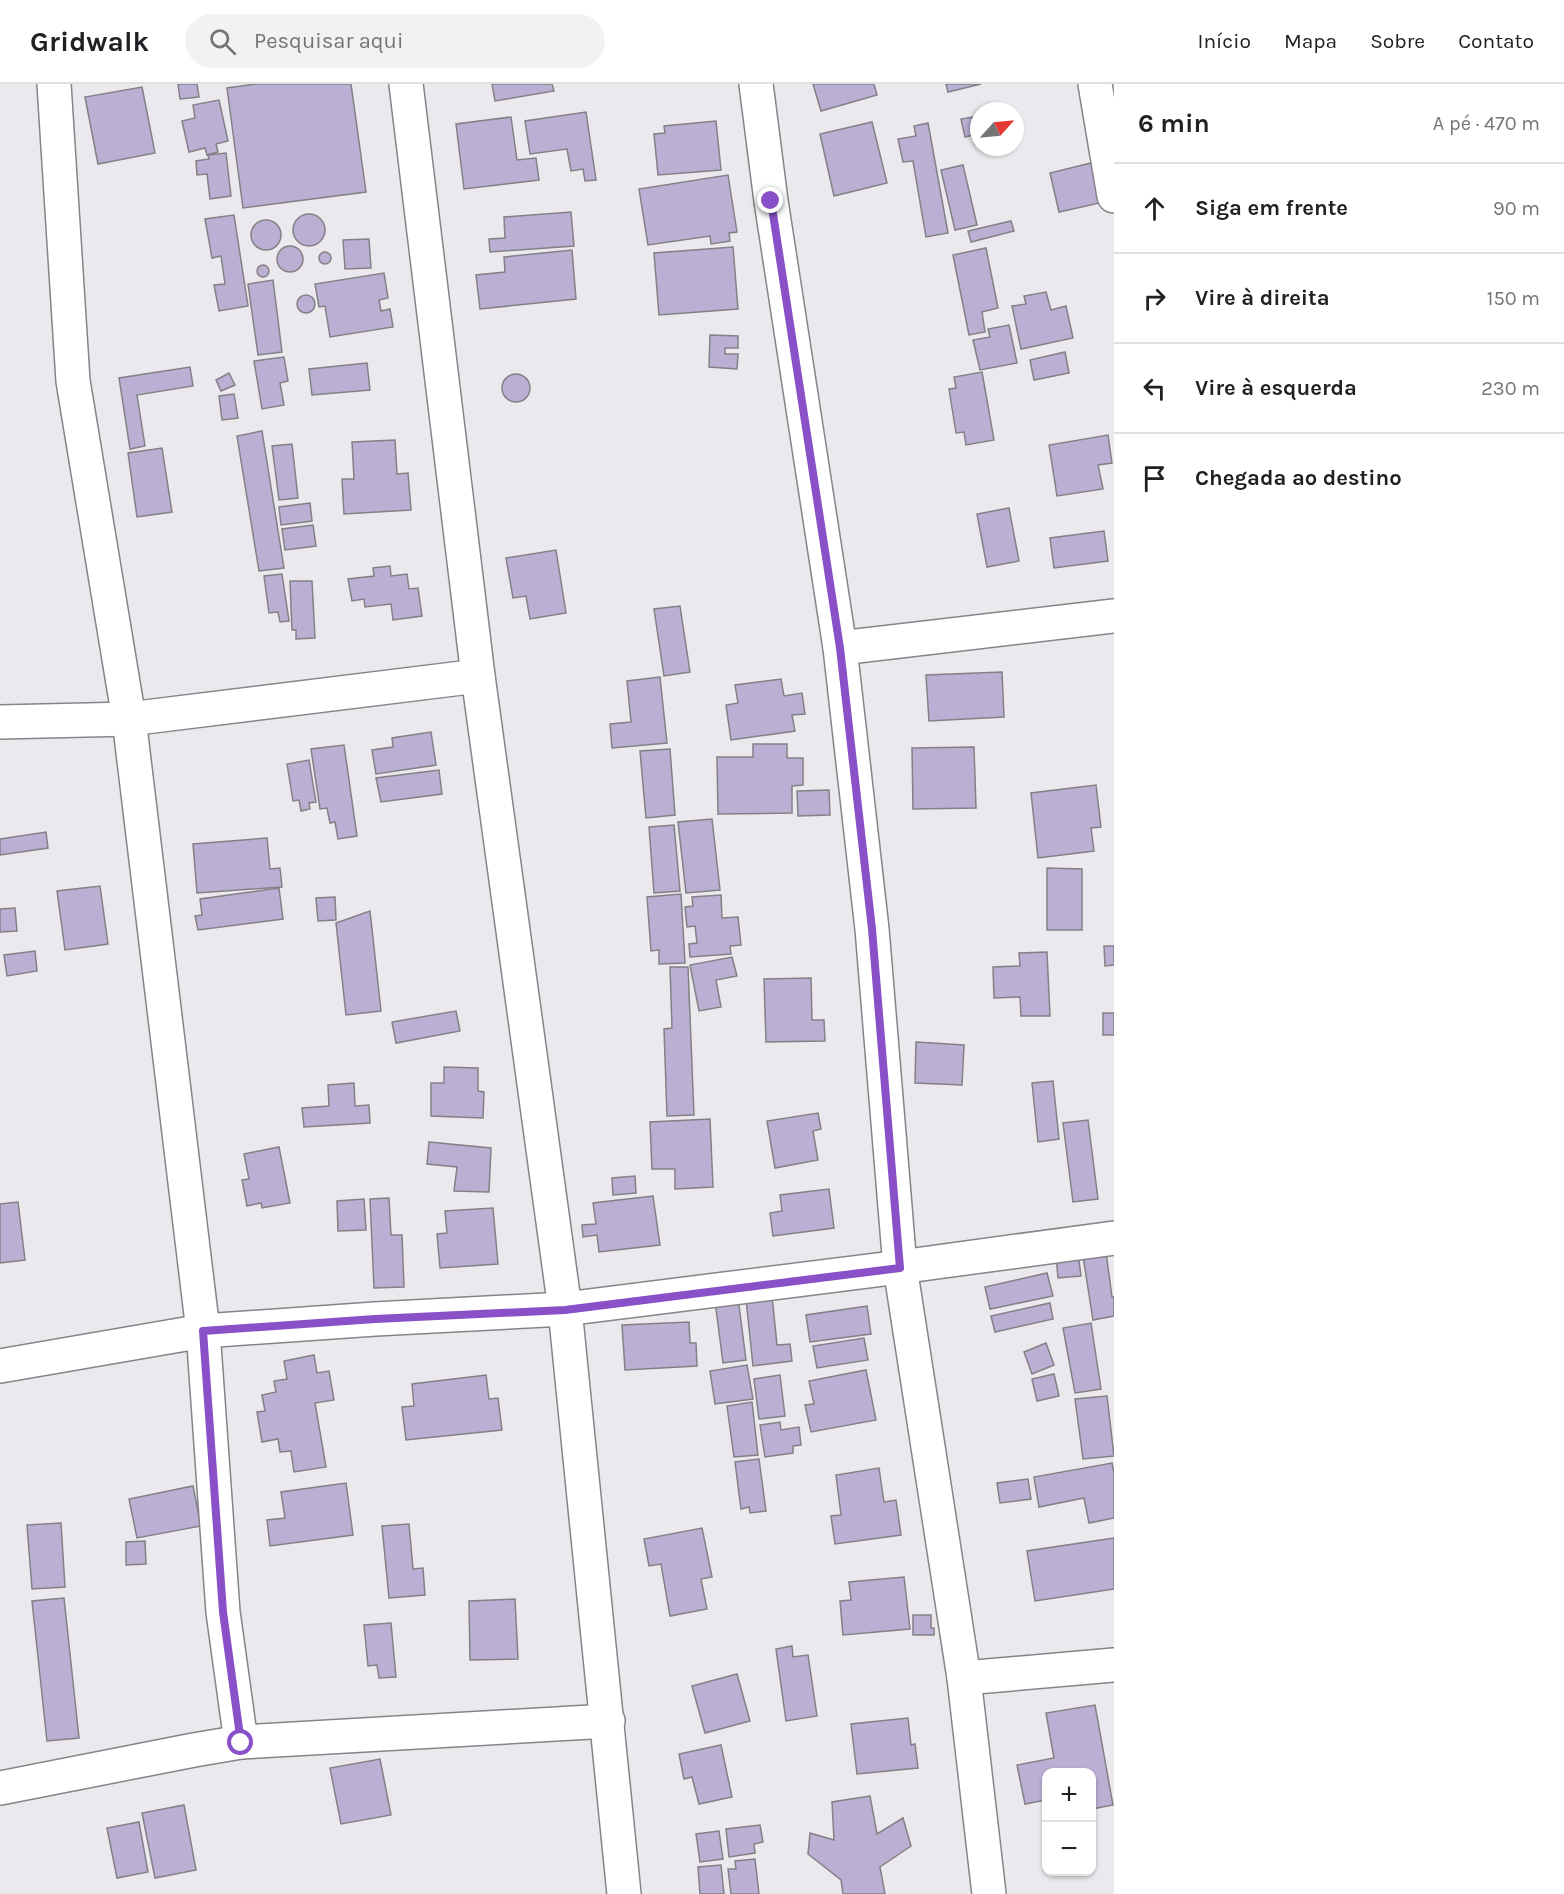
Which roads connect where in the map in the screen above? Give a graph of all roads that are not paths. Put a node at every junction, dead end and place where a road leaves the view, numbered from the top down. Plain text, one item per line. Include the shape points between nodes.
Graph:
1 (54, 84) edge
2 (406, 84) edge
3 (756, 84) edge
4 (1095, 84) edge
5 (1114, 196) edge
6 (1114, 616) edge
7 (840, 648) junction
8 (478, 676) junction
9 (129, 719) junction
10 (0, 722) edge
11 (1114, 1238) edge
12 (900, 1268) junction
13 (565, 1310) junction
14 (203, 1331) junction
15 (0, 1366) edge
16 (1114, 1665) edge
17 (964, 1678) junction
18 (608, 1721) junction
19 (241, 1743) junction
20 (0, 1788) edge
21 (624, 1894) edge
22 (989, 1894) edge

1 - 9 street via 74,381
2 - 8 street
3 - 7 street
4 - 5 street
6 - 7 street
7 - 12 street via 872,929
8 - 9 street
8 - 13 street
9 - 10 street
9 - 14 street
11 - 12 street
12 - 13 street
12 - 17 street
13 - 14 street
13 - 18 street
14 - 15 street
14 - 19 street via 223,1612
16 - 17 street
17 - 22 street
18 - 19 street
18 - 21 street
19 - 20 street

